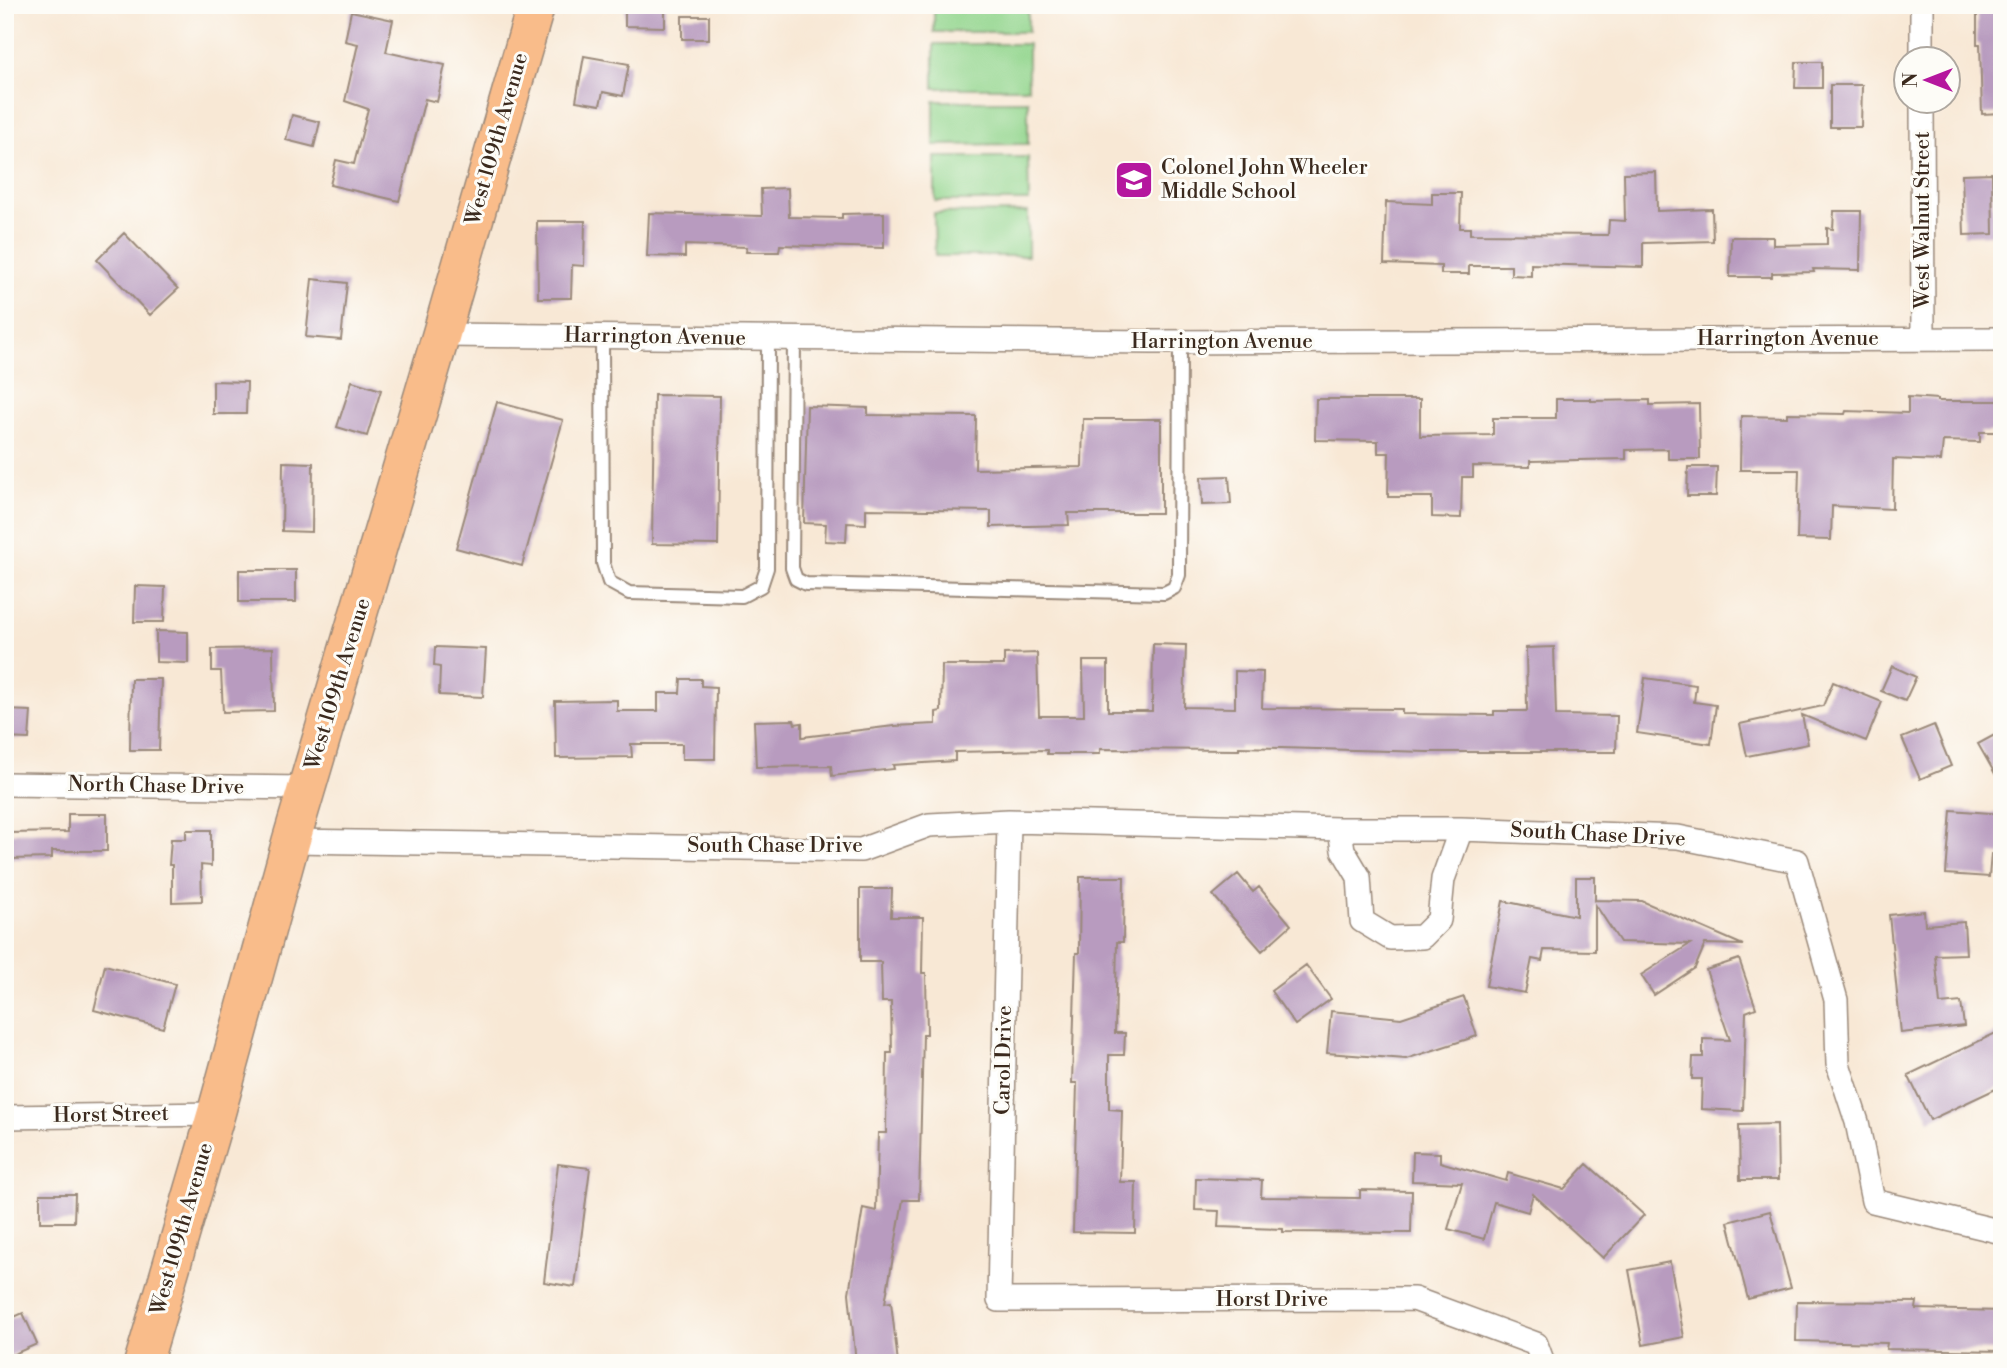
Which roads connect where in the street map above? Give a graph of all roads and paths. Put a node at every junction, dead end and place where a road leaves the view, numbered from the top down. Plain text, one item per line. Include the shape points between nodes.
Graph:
1 (536, 5) edge
2 (1922, 5) edge
3 (1922, 46) edge
4 (1922, 116) edge
5 (441, 335) junction
6 (602, 337) junction
7 (768, 338) junction
8 (794, 338) junction
9 (1923, 338) junction
10 (2002, 339) edge
11 (1180, 342) junction
12 (5, 784) edge
13 (307, 788) junction
14 (1009, 821) junction
15 (1340, 829) junction
16 (1461, 829) junction
17 (291, 841) junction
18 (216, 1114) junction
19 (5, 1117) edge
20 (2002, 1232) edge
21 (999, 1300) joint
22 (1540, 1353) edge
23 (143, 1363) edge

1 - 5 main road, West 109th Avenue
2 - 3 street
4 - 9 street, West Walnut Street
5 - 6 street, Harrington Avenue
5 - 13 main road, West 109th Avenue
6 - 7 street, Harrington Avenue
6 - 7 lane via 603,563 609,582 629,593 742,596 761,586 767,568
7 - 8 street, Harrington Avenue
8 - 11 street, Harrington Avenue
8 - 11 lane via 792,568 796,579 806,584 1164,593 1174,588 1179,575
9 - 10 street, Harrington Avenue
9 - 11 street, Harrington Avenue
12 - 13 street, North Chase Drive
13 - 17 main road, West 109th Avenue
14 - 15 street, South Chase Drive
14 - 17 street, South Chase Drive via 929,825 861,850
14 - 21 street, Carol Drive
15 - 16 street, South Chase Drive
15 - 16 street via 1343,850 1359,877 1362,921 1390,938 1422,937 1439,920 1443,879
16 - 20 street, South Chase Drive via 1678,836 1797,861 1836,1000 1838,1064 1857,1122 1873,1201
17 - 18 main road, West 109th Avenue
18 - 19 street, Horst Street
18 - 23 main road, West 109th Avenue
21 - 22 street, Horst Drive via 1414,1299

